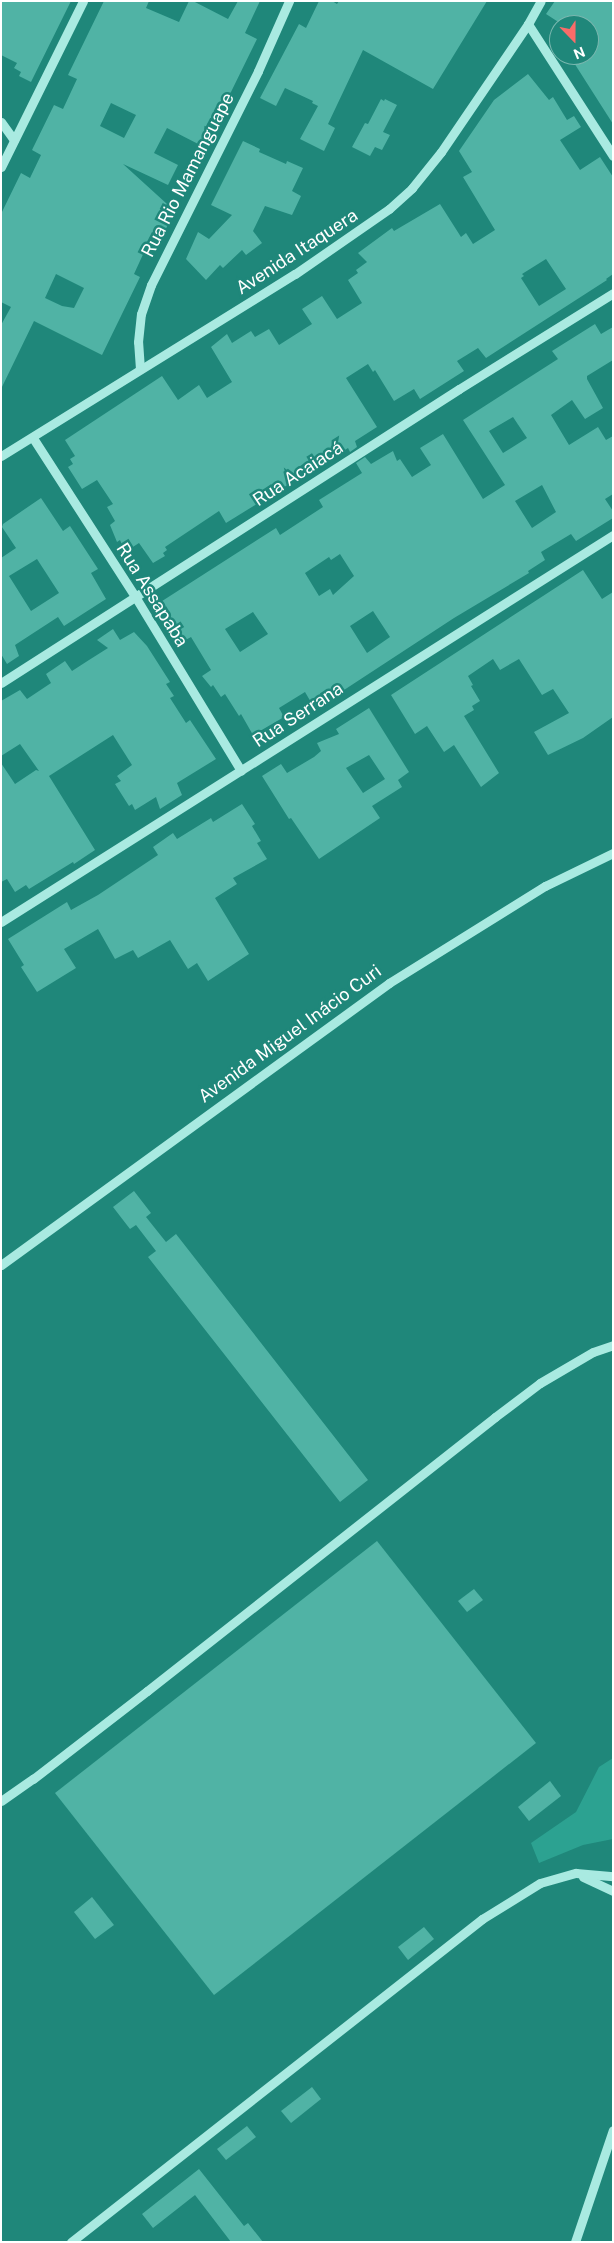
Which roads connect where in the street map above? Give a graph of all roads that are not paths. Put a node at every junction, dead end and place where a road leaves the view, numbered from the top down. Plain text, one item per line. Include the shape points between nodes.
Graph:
1 (83, 1) edge
2 (289, 1) edge
3 (541, 1) edge
4 (528, 24) junction
5 (1, 122) edge
6 (14, 140) junction
7 (613, 156) edge
8 (1, 167) edge
9 (613, 293) edge
10 (140, 369) junction
11 (33, 438) junction
12 (1, 456) edge
13 (613, 535) edge
14 (136, 598) junction
15 (1, 683) edge
16 (241, 771) junction
17 (613, 853) edge
18 (1, 922) edge
19 (1, 1265) edge
20 (613, 1344) edge
21 (1, 1801) edge
22 (576, 1874) junction
23 (613, 1876) edge
24 (613, 1891) edge
25 (613, 2130) edge
26 (70, 2242) edge
27 (575, 2242) edge

1 - 6 street
2 - 10 street, Rua Rio Mamanguape via 254,80 151,285 141,314
3 - 4 street, Avenida Itaquera
4 - 7 street
4 - 10 street, Avenida Itaquera via 440,152 412,188 389,209 295,274
5 - 6 street
6 - 8 street
9 - 14 street, Rua Acaiacá
10 - 11 street, Avenida Itaquera
11 - 12 street, Avenida Itaquera
11 - 14 street, Rua Assapaba
13 - 16 street, Rua Serrana
14 - 15 street, Rua Acaiacá
14 - 16 street, Rua Assapaba
16 - 18 street, Rua Serrana
17 - 19 street, Avenida Miguel Inácio Curi via 546,886 389,983
20 - 21 street via 540,1383 495,1416 147,1691
22 - 23 street
22 - 24 street
22 - 26 street via 540,1883 482,1919
25 - 27 street

